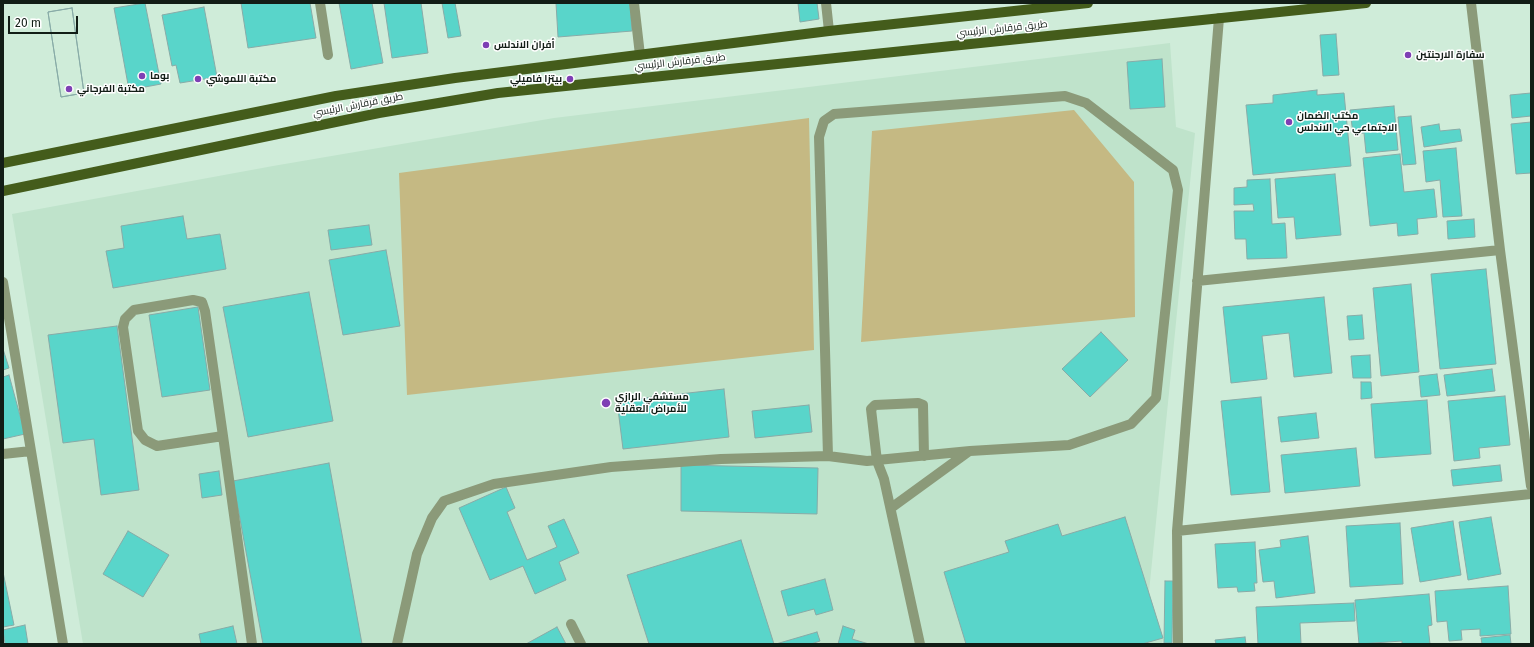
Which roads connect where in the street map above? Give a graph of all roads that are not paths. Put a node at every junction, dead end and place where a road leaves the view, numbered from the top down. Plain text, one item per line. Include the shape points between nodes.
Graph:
1 (320, 3) edge
2 (634, 3) edge
3 (826, 3) edge
4 (1088, 3) edge
5 (1366, 3) edge
6 (1471, 3) edge
7 (1218, 18) junction
8 (829, 31) junction
9 (328, 55) dead end
10 (640, 55) junction
11 (3, 163) edge
12 (3, 191) edge
13 (1500, 250) junction
14 (1197, 281) junction
15 (3, 282) edge
16 (224, 436) junction
17 (31, 451) junction
18 (970, 451) junction
19 (3, 454) edge
20 (828, 456) junction
21 (924, 456) junction
22 (877, 461) junction
23 (1531, 486) edge
24 (1531, 494) edge
25 (891, 508) junction
26 (1177, 532) junction
27 (570, 624) dead end
28 (63, 644) edge
29 (252, 644) edge
30 (397, 644) edge
31 (581, 644) edge
32 (920, 644) edge
33 (1178, 644) edge

1 - 9 street
2 - 10 street
3 - 8 street
4 - 8 main road, طريق قرقارش الرئيسي
5 - 7 main road, طريق قرقارش الرئيسي
6 - 13 street
7 - 12 main road, طريق قرقارش الرئيسي via 490,94 372,114
7 - 14 street
8 - 10 main road, طريق قرقارش الرئيسي
10 - 11 main road, طريق قرقارش الرئيسي via 469,76 336,96
13 - 14 street
13 - 23 street
14 - 26 street
15 - 17 street
16 - 16 street via 202,302 193,300 134,310 125,319 123,327 138,431 145,440 157,446
16 - 29 street
17 - 19 street
17 - 28 street
18 - 20 street via 1069,445 1131,424 1156,398 1178,190 1173,170 1086,102 1065,96 834,114 824,121 819,137
18 - 21 street
18 - 25 street
20 - 22 street
20 - 30 street via 721,458 611,467 494,484 444,501 432,518 417,554
21 - 22 street
21 - 22 street via 922,405 875,405 871,409
22 - 25 street
24 - 26 street
25 - 32 street
26 - 33 street
27 - 31 street

